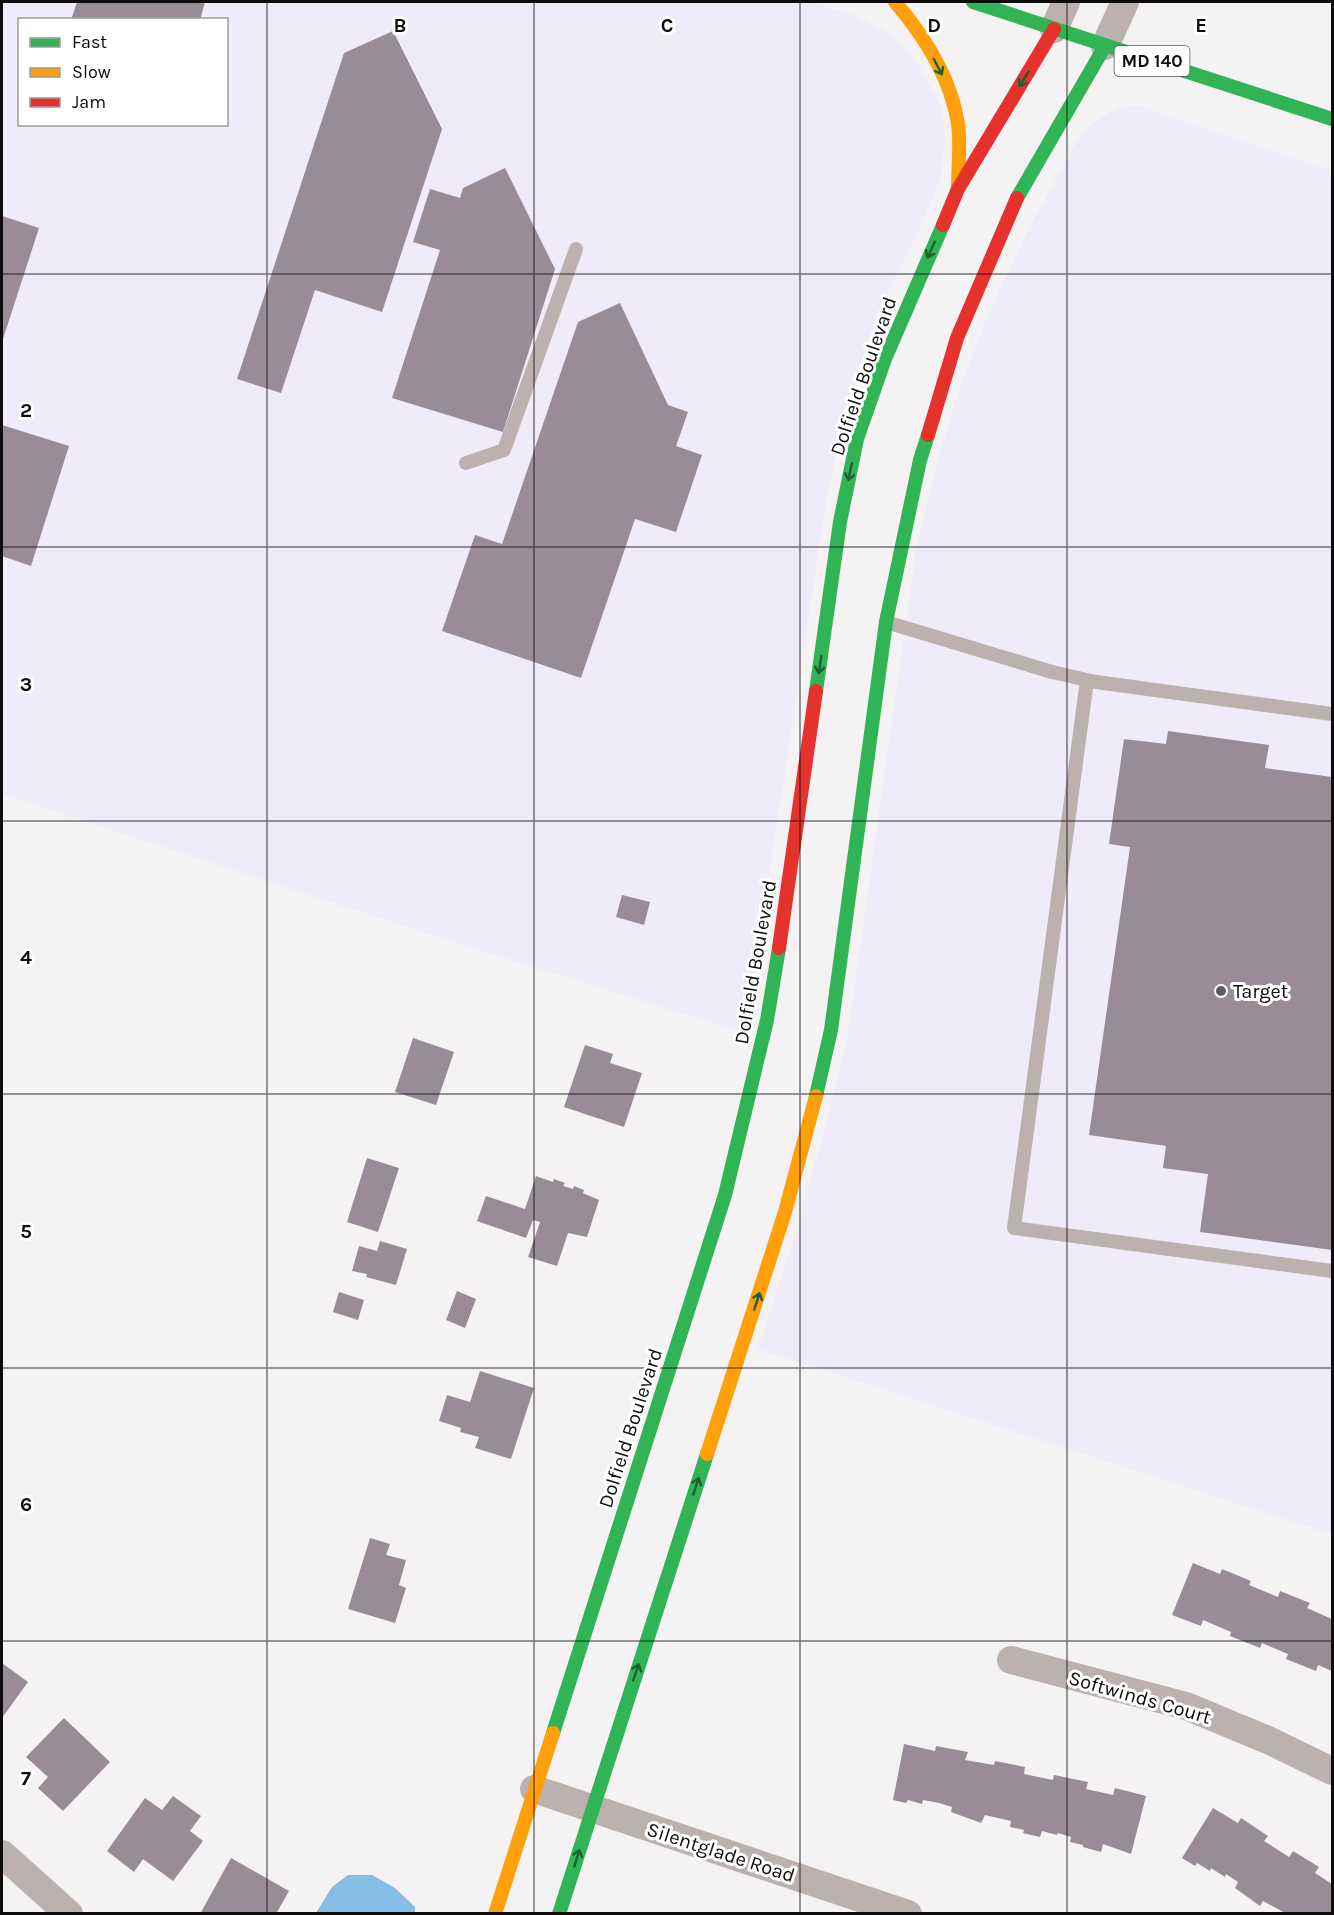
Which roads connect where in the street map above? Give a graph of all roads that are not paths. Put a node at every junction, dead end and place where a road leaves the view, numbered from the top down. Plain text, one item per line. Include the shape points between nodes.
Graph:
1 (894, 2) edge
2 (973, 2) edge
3 (1066, 2) edge
4 (1125, 2) edge
5 (1054, 29) junction
6 (1105, 46) junction
7 (1332, 119) edge
8 (958, 189) junction
9 (576, 249) dead end
10 (466, 463) dead end
11 (886, 622) junction
12 (1087, 680) junction
13 (1332, 714) edge
14 (1332, 1271) edge
15 (1011, 1660) dead end
16 (1332, 1772) edge
17 (534, 1790) junction
18 (591, 1810) junction
19 (2, 1854) edge
20 (69, 1914) edge
21 (495, 1914) edge
22 (559, 1914) edge
23 (909, 1914) edge

1 -> 8 main road via 913,21 951,91 958,124
2 - 5 main road, MD 140
3 - 5 street
4 - 6 street
5 - 6 main road, MD 140
5 -> 8 main road, Dolfield Boulevard
6 - 7 main road, MD 140
6 - 11 main road via 1011,208 957,338 920,460
8 -> 17 main road, Dolfield Boulevard via 885,359 857,440 840,522 767,1020 724,1195
9 - 10 lane via 504,450
11 - 12 lane
18 -> 11 main road via 785,1212 811,1118 831,1030
12 - 13 lane
12 - 14 lane via 1014,1228
15 - 16 street, Softwinds Court via 1186,1706
17 - 18 street, Silentglade Road
17 - 21 main road, Dolfield Boulevard
22 -> 18 main road
18 - 23 street, Silentglade Road
19 - 20 street

